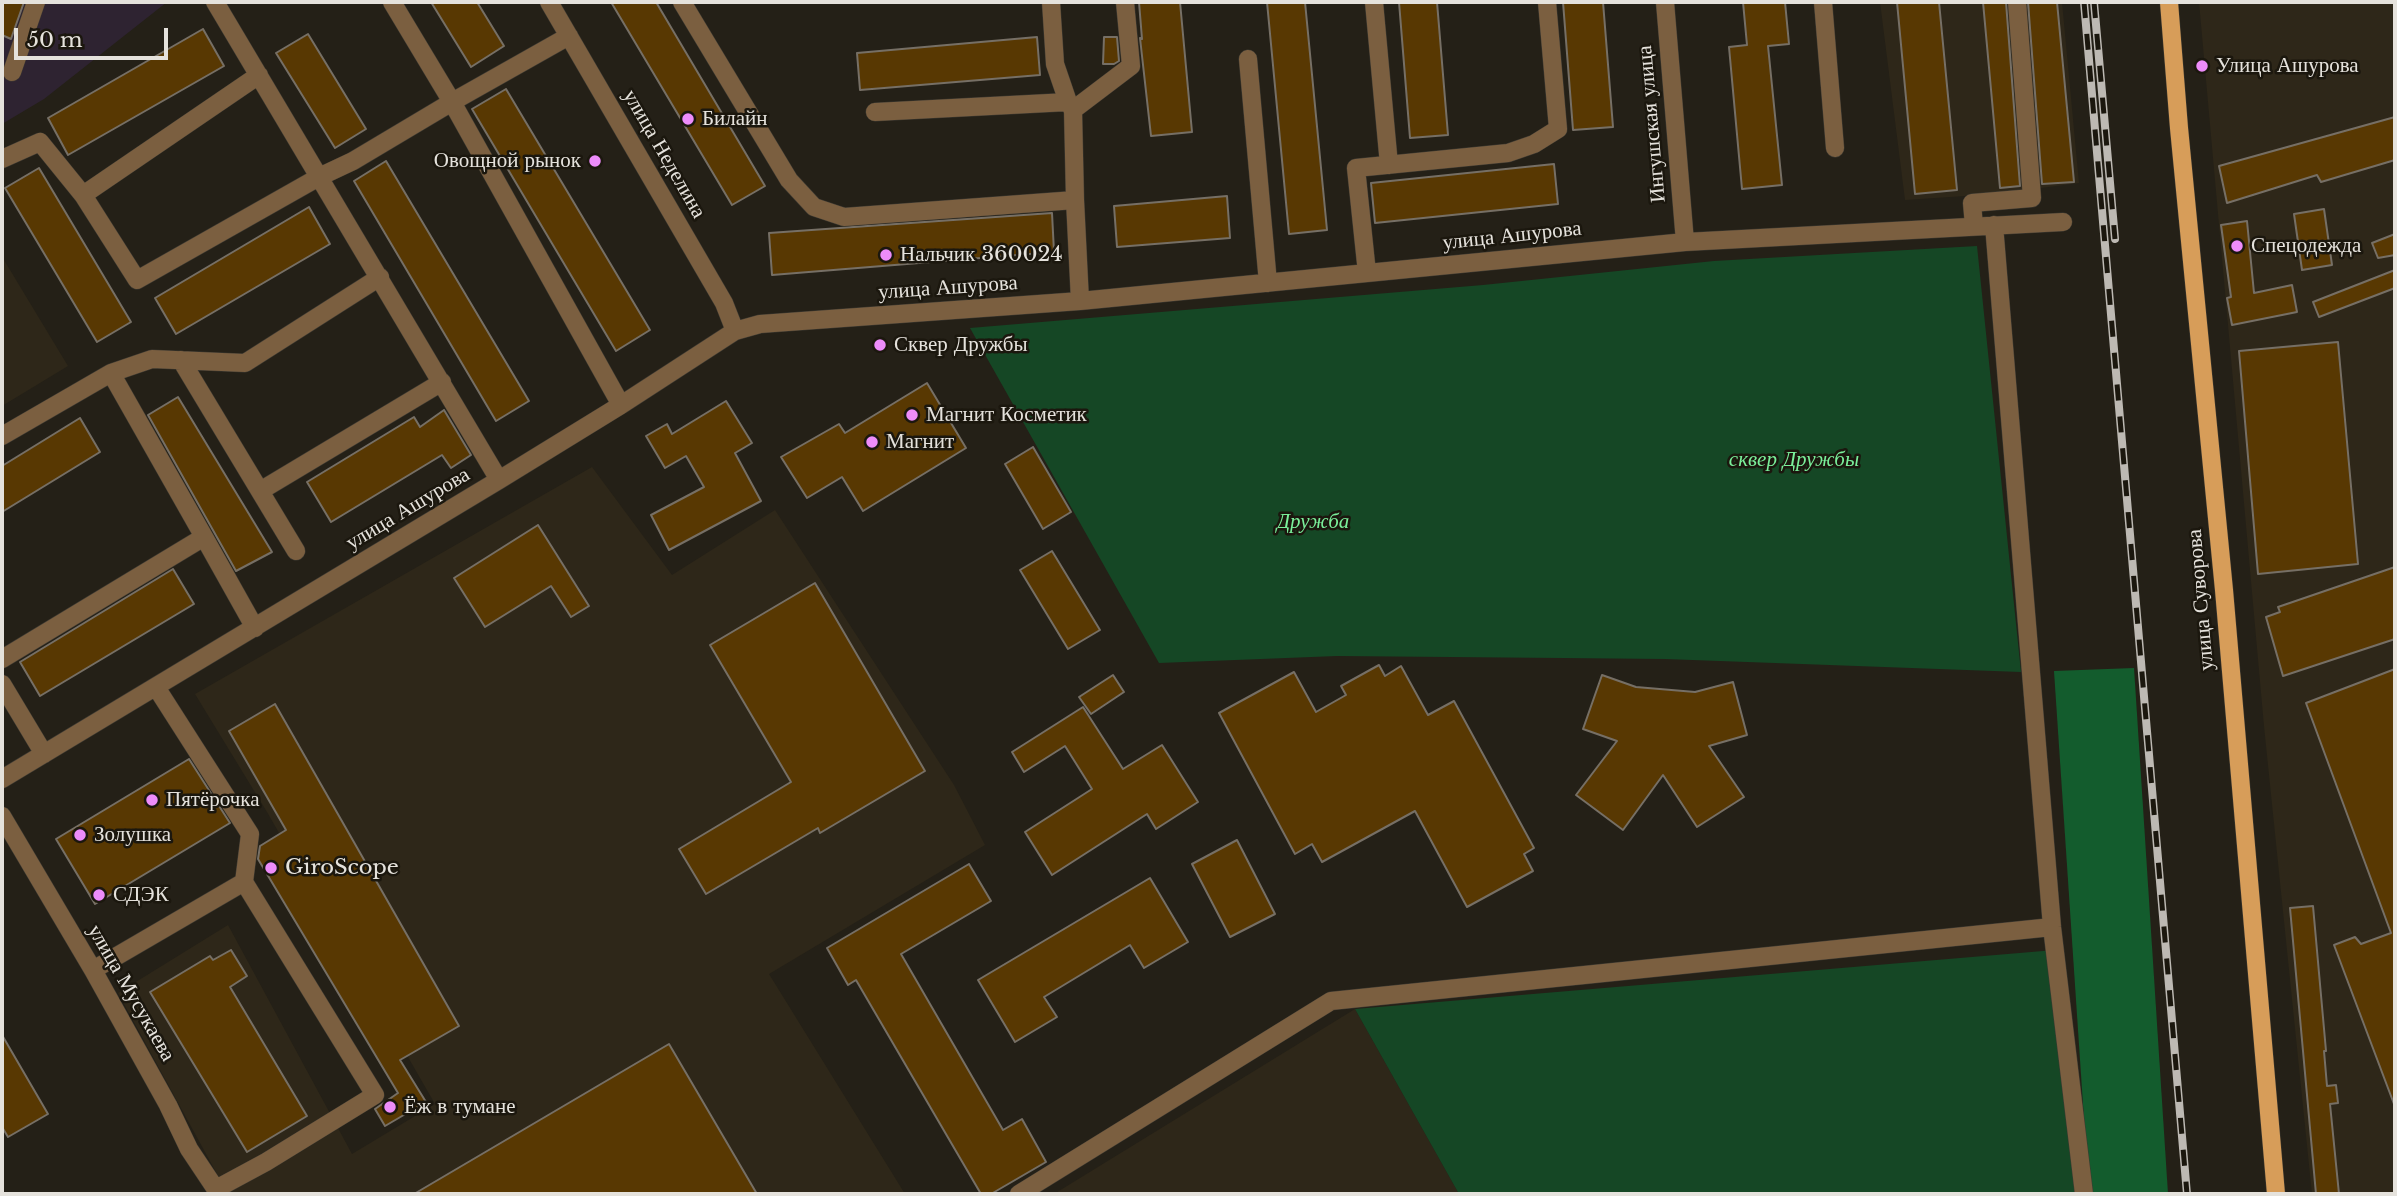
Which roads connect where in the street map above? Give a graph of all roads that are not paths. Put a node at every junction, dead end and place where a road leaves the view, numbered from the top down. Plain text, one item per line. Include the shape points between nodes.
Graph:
1 (36, 2) edge
2 (215, 2) edge
3 (392, 2) edge
4 (549, 2) edge
5 (682, 2) edge
6 (1051, 2) edge
7 (1125, 2) edge
8 (1374, 2) edge
9 (1547, 2) edge
10 (1665, 2) edge
11 (1823, 2) edge
12 (2017, 2) edge
13 (2169, 2) edge
14 (569, 36) junction
15 (1248, 59) dead end
16 (12, 72) dead end
17 (259, 75) junction
18 (452, 102) junction
19 (1071, 106) junction
20 (875, 111) dead end
21 (1835, 148) dead end
22 (2, 159) edge
23 (1389, 165) junction
24 (319, 177) junction
25 (83, 195) junction
26 (1075, 200) junction
27 (2063, 222) dead end
28 (1994, 225) junction
29 (1974, 226) junction
30 (1685, 242) junction
31 (1367, 273) junction
32 (380, 277) junction
33 (1268, 283) junction
34 (1080, 301) junction
35 (735, 331) junction
36 (181, 360) junction
37 (111, 373) junction
38 (442, 382) junction
39 (621, 405) junction
40 (2, 436) edge
41 (499, 480) junction
42 (260, 491) junction
43 (204, 537) junction
44 (296, 551) dead end
45 (255, 628) junction
46 (2, 659) edge
47 (2, 684) edge
48 (156, 687) junction
49 (44, 754) junction
50 (2, 779) edge
51 (2, 816) edge
52 (244, 882) junction
53 (2052, 927) junction
54 (93, 970) junction
55 (218, 1192) edge
56 (1019, 1194) edge
57 (2084, 1194) edge
58 (2276, 1194) edge

1 - 16 street
2 - 17 street
3 - 18 street
4 - 14 street, улица Неделина
5 - 26 street via 789,180 814,206 844,217
6 - 19 street via 1055,64
7 - 19 street via 1131,66
8 - 23 street
9 - 23 street via 1558,129 1508,153
10 - 30 street, Ингушская улица
11 - 21 street
12 - 29 street via 2032,198 1972,203
13 - 58 main road, улица Суворова
14 - 18 street
14 - 35 street, улица Неделина via 724,303
15 - 33 street
17 - 24 street
17 - 25 street
18 - 24 street
18 - 39 street
19 - 20 street
19 - 26 street
22 - 25 street via 40,142
23 - 31 street via 1356,168
24 - 25 street via 137,280
24 - 32 street
26 - 34 street
27 - 28 street, улица Ашурова
28 - 29 street, улица Ашурова
28 - 53 street
29 - 30 street, улица Ашурова
30 - 31 street, улица Ашурова
31 - 33 street, улица Ашурова
32 - 36 street via 245,363
32 - 38 street
33 - 34 street, улица Ашурова
34 - 35 street, улица Ашурова via 760,324
35 - 39 street, улица Ашурова
36 - 37 street via 152,359
36 - 42 street
37 - 40 street
37 - 43 street
38 - 41 street
38 - 42 street
39 - 41 street, улица Ашурова
41 - 45 street, улица Ашурова
42 - 44 street
43 - 45 street
43 - 46 street
45 - 48 street, улица Ашурова
47 - 49 street
48 - 49 street, улица Ашурова
48 - 52 street via 250,834
49 - 50 street, улица Ашурова
51 - 54 street, улица Мусукаева
52 - 54 street
52 - 55 street via 375,1095
53 - 56 street via 1331,1001
53 - 57 street
54 - 55 street, улица Мусукаева via 189,1149

